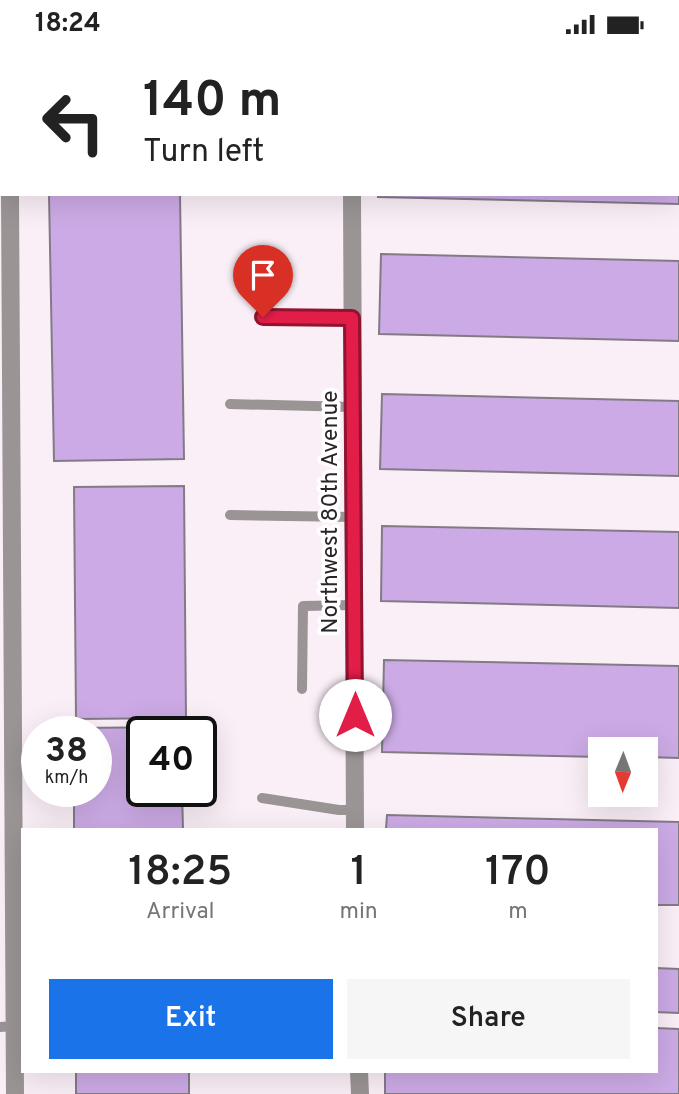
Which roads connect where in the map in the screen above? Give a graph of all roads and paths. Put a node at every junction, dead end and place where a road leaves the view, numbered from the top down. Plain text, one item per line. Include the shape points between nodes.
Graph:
1 (10, 196) edge
2 (352, 196) edge
3 (263, 317) dead end
4 (352, 318) junction
5 (230, 404) dead end
6 (353, 407) junction
7 (6, 510) edge
8 (230, 515) dead end
9 (354, 517) junction
10 (6, 573) edge
11 (354, 605) junction
12 (302, 689) dead end
13 (7, 701) edge
14 (262, 798) dead end
15 (355, 810) junction
16 (355, 828) edge
17 (7, 843) edge
18 (7, 957) edge
19 (8, 1027) edge
20 (359, 1073) edge
21 (15, 1094) edge
22 (360, 1094) edge

1 - 7 street
2 - 4 street, Northwest 80th Avenue
3 - 4 lane
4 - 6 street, Northwest 80th Avenue
5 - 6 lane
6 - 9 street, Northwest 80th Avenue
7 - 10 street
8 - 9 lane
9 - 11 street, Northwest 80th Avenue
10 - 13 street
11 - 12 lane via 303,607
11 - 15 street, Northwest 80th Avenue
13 - 17 street
14 - 15 lane
15 - 16 street, Northwest 80th Avenue
17 - 18 street
18 - 19 street
19 - 21 street
20 - 22 street

